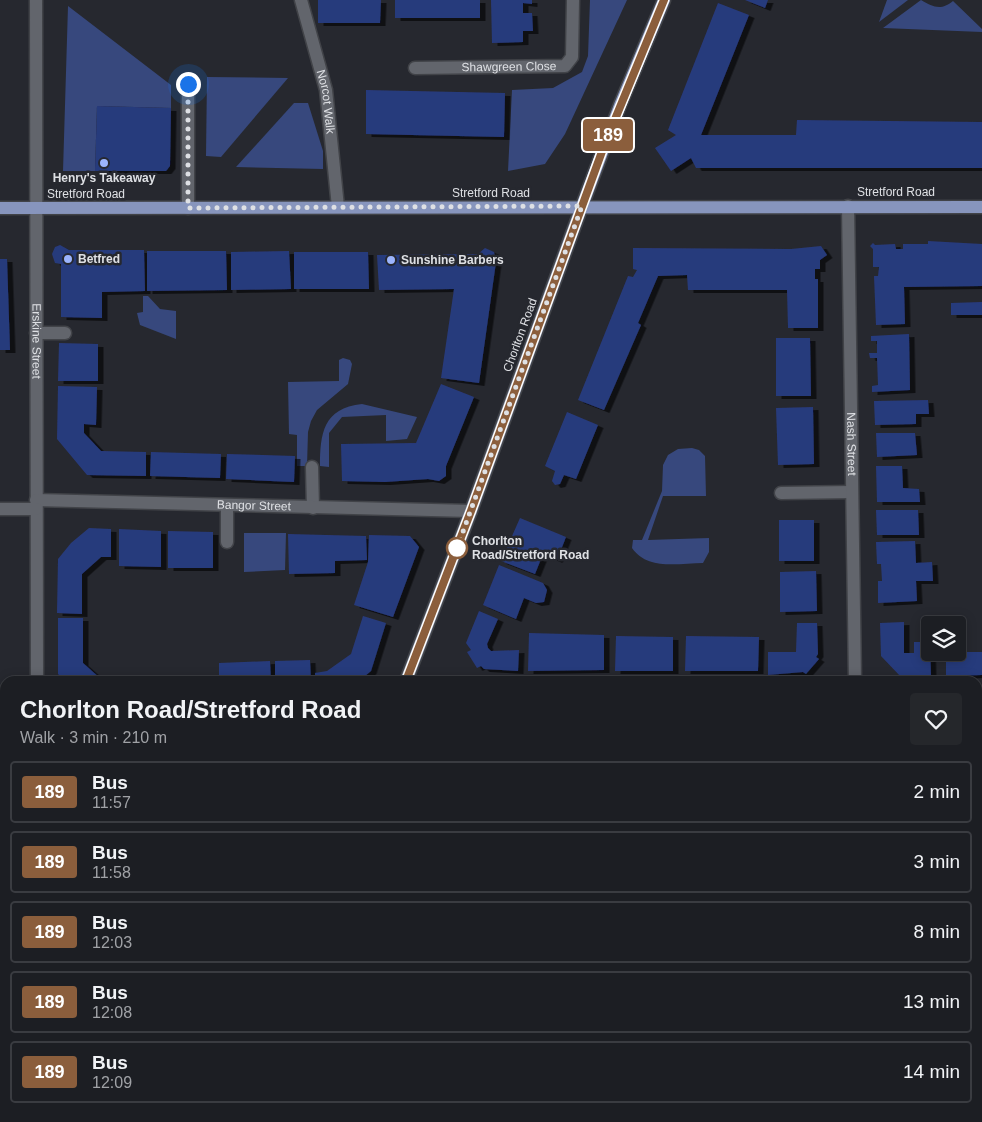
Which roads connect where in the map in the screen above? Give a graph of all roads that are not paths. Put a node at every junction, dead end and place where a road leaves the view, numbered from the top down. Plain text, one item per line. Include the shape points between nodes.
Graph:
1 (36, 0) edge
2 (301, 0) edge
3 (573, 0) edge
4 (664, 0) edge
5 (415, 68) dead end
6 (188, 84) dead end
7 (582, 206) junction
8 (848, 206) junction
9 (338, 207) junction
10 (982, 207) edge
11 (0, 208) edge
12 (37, 208) junction
13 (188, 208) junction
14 (36, 332) junction
15 (64, 333) dead end
16 (312, 467) dead end
17 (851, 492) junction
18 (781, 493) dead end
19 (36, 505) junction
20 (227, 506) junction
21 (313, 508) junction
22 (0, 509) edge
23 (471, 511) junction
24 (227, 542) dead end
25 (37, 676) edge
26 (408, 676) edge
27 (856, 676) edge

1 - 12 street, Erskine Street
2 - 9 street, Norcot Walk via 326,90
3 - 5 street, Shawgreen Close via 572,57 565,66
4 - 7 main road, Chorlton Road
6 - 13 street
7 - 8 main road, Stretford Road
7 - 9 main road, Stretford Road
7 - 23 main road, Chorlton Road
8 - 10 main road, Stretford Road
8 - 17 street, Nash Street
9 - 13 main road, Stretford Road
11 - 12 main road, Stretford Road
12 - 13 main road, Stretford Road
12 - 14 street, Erskine Street
14 - 15 street
14 - 19 street, Erskine Street
16 - 21 street
17 - 18 street
17 - 27 street, Nash Street
19 - 20 street, Bangor Street
19 - 22 street, Bangor Street
19 - 25 street, Erskine Street
20 - 21 street, Bangor Street
20 - 24 street
21 - 23 street, Bangor Street
23 - 26 main road, Chorlton Road

